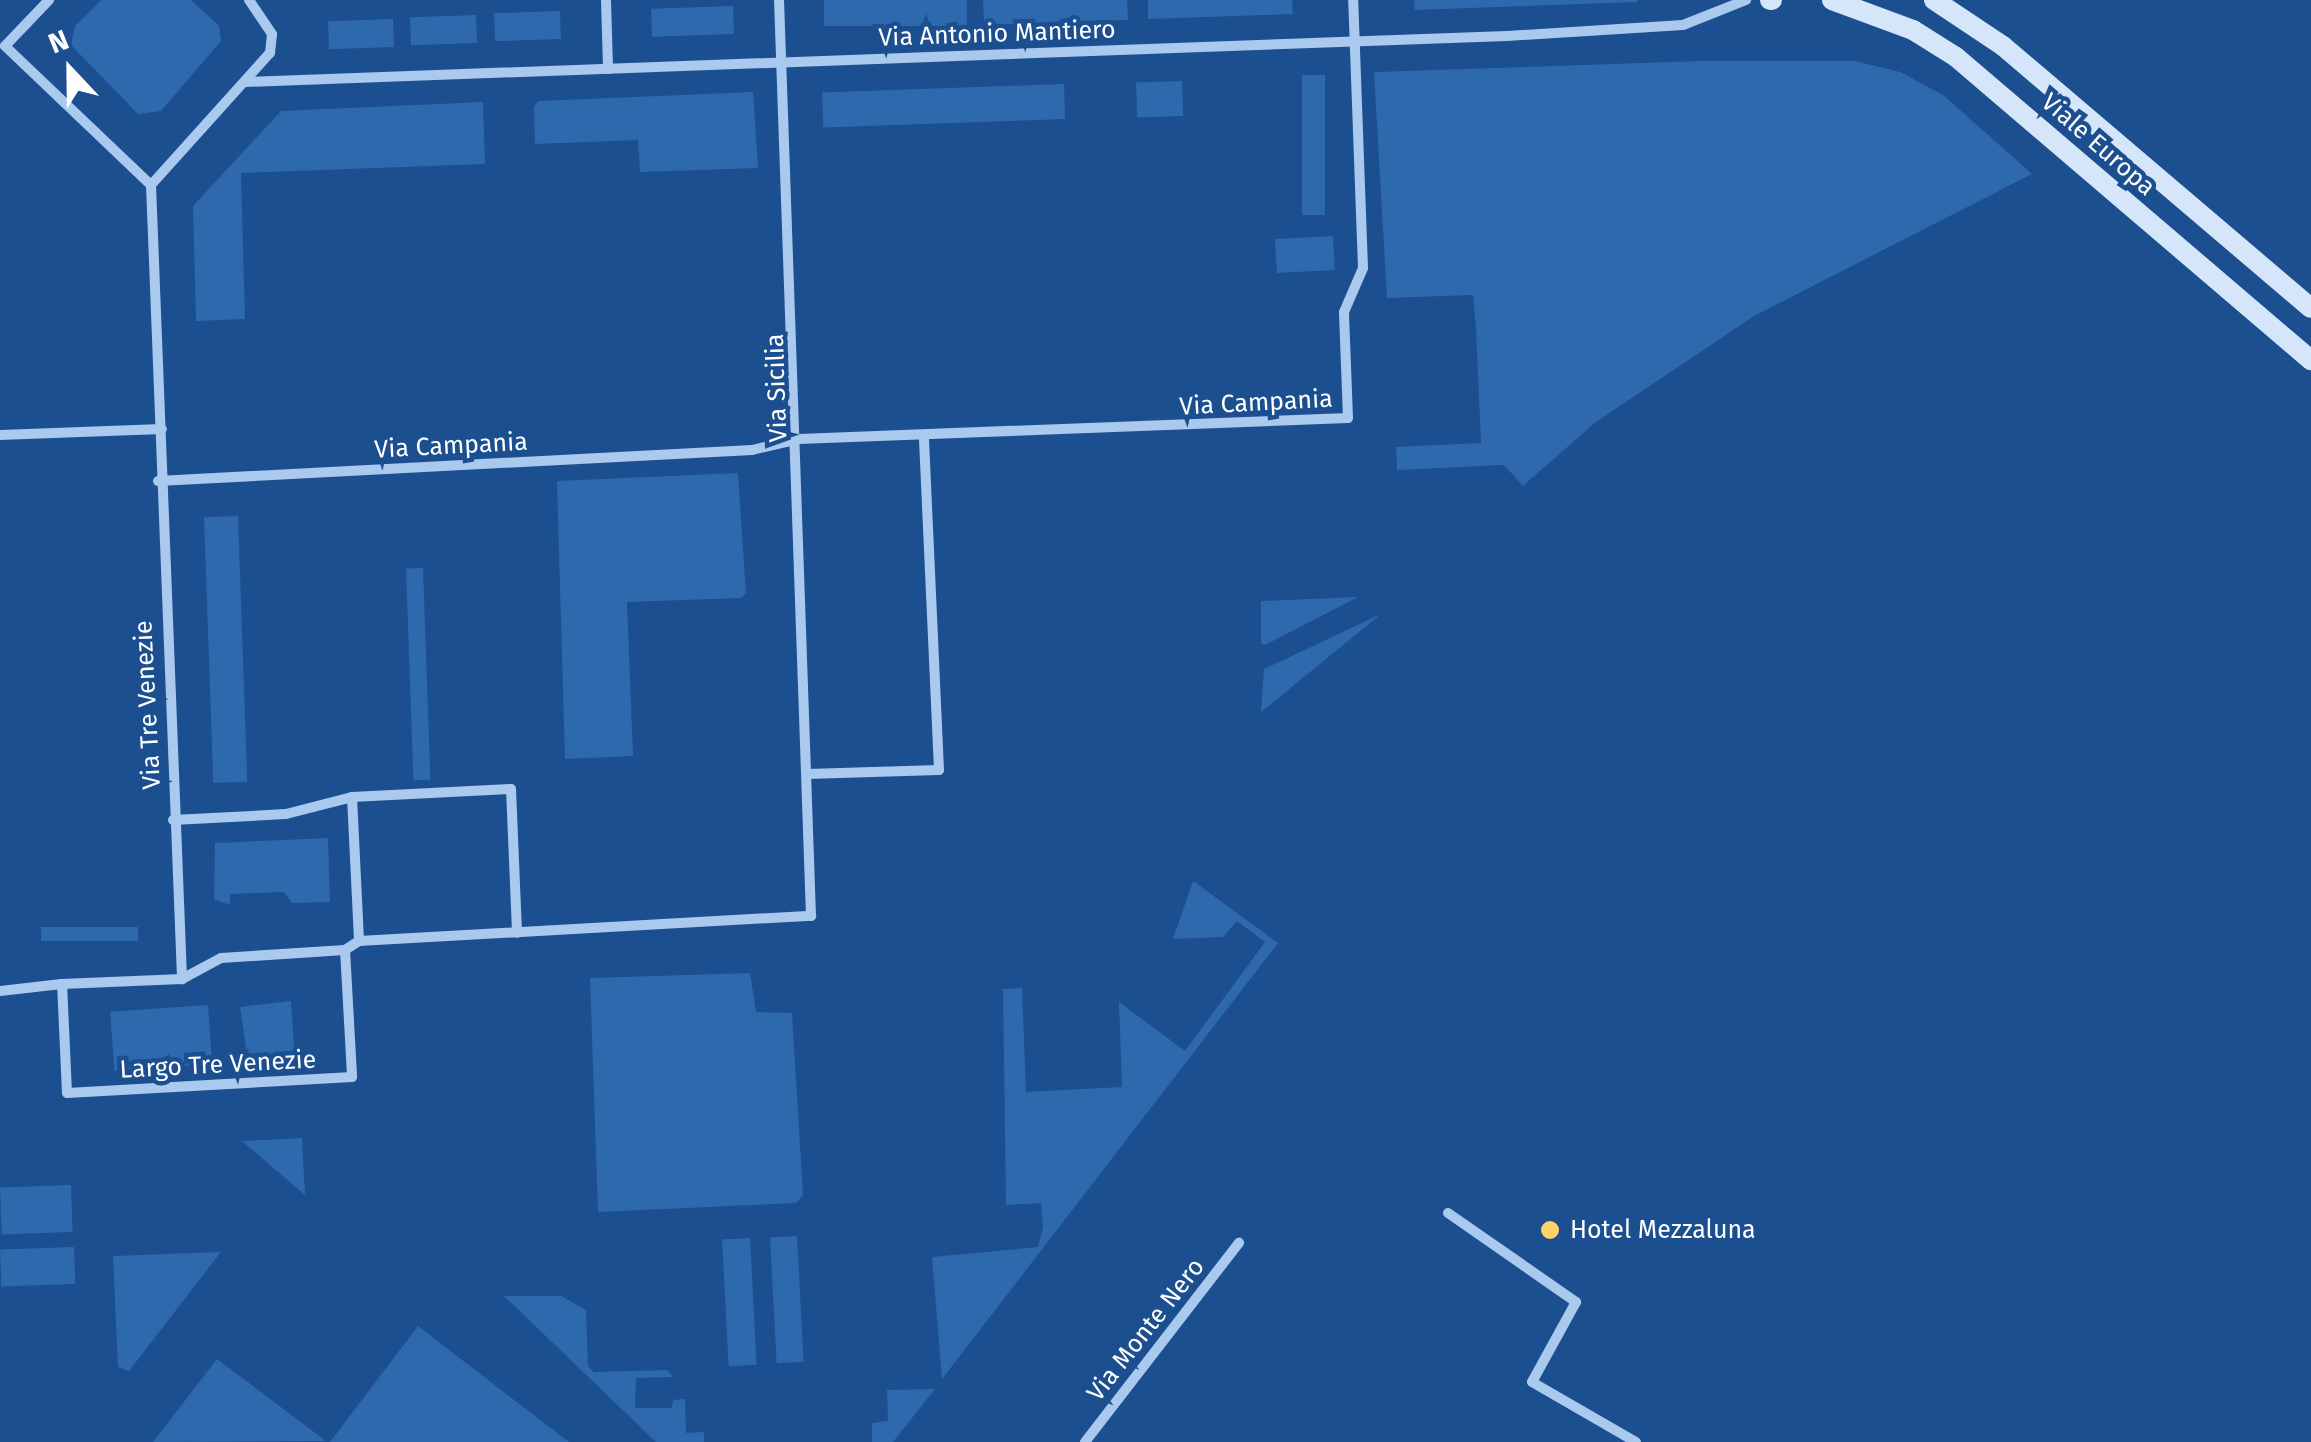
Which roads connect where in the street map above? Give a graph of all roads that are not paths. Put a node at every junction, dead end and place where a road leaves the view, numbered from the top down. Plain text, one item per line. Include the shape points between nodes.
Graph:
1 (49, 0) edge
2 (249, 0) edge
3 (606, 0) edge
4 (779, 0) edge
5 (1353, 0) edge
6 (1746, 0) edge
7 (1832, 0) edge
8 (1934, 0) edge
9 (1354, 41) junction
10 (2, 46) edge
11 (781, 62) junction
12 (608, 69) junction
13 (245, 82) junction
14 (151, 185) junction
15 (2311, 308) edge
16 (2311, 360) edge
17 (162, 430) junction
18 (0, 436) edge
19 (924, 436) junction
20 (799, 439) junction
21 (158, 482) junction
22 (807, 774) junction
23 (352, 797) junction
24 (173, 820) junction
25 (517, 933) junction
26 (359, 941) junction
27 (345, 950) junction
28 (182, 978) junction
29 (62, 984) junction
30 (0, 992) edge
31 (1448, 1213) dead end
32 (1239, 1243) dead end
33 (1084, 1442) edge
34 (1636, 1442) edge

1 - 10 street
2 - 13 street via 272,34 270,53
3 - 12 street
4 - 11 street, Via Sicilia
5 - 9 street, Via Campania
6 - 9 street, Via Antonio Mantiero via 1683,25
7 - 16 main road, Viale Europa via 1913,30 1956,57
8 - 15 main road, Viale Europa via 2003,46
9 - 11 street, Via Antonio Mantiero
9 - 19 street, Via Campania via 1363,268 1344,312 1348,418
10 - 14 street
11 - 12 street, Via Antonio Mantiero
11 - 20 street, Via Sicilia
12 - 13 street, Via Antonio Mantiero
13 - 14 street
14 - 17 street, Via Tre Venezie
17 - 18 street
17 - 21 street, Via Tre Venezie
19 - 20 street, Via Campania
19 - 22 street via 939,770
20 - 21 street, Via Campania via 752,450
20 - 22 street, Via Sicilia
21 - 24 street, Via Tre Venezie
22 - 25 street, Via Sicilia via 810,916
23 - 24 street via 286,814
23 - 25 street via 510,789
23 - 26 street
24 - 28 street, Via Tre Venezie
25 - 26 street, Via Sicilia
26 - 27 street, Via Sicilia
27 - 28 street via 221,958
27 - 29 street, Largo Tre Venezie via 352,1077 67,1093
28 - 29 street
29 - 30 street
31 - 34 street via 1576,1302 1532,1382
32 - 33 street, Via Monte Nero

